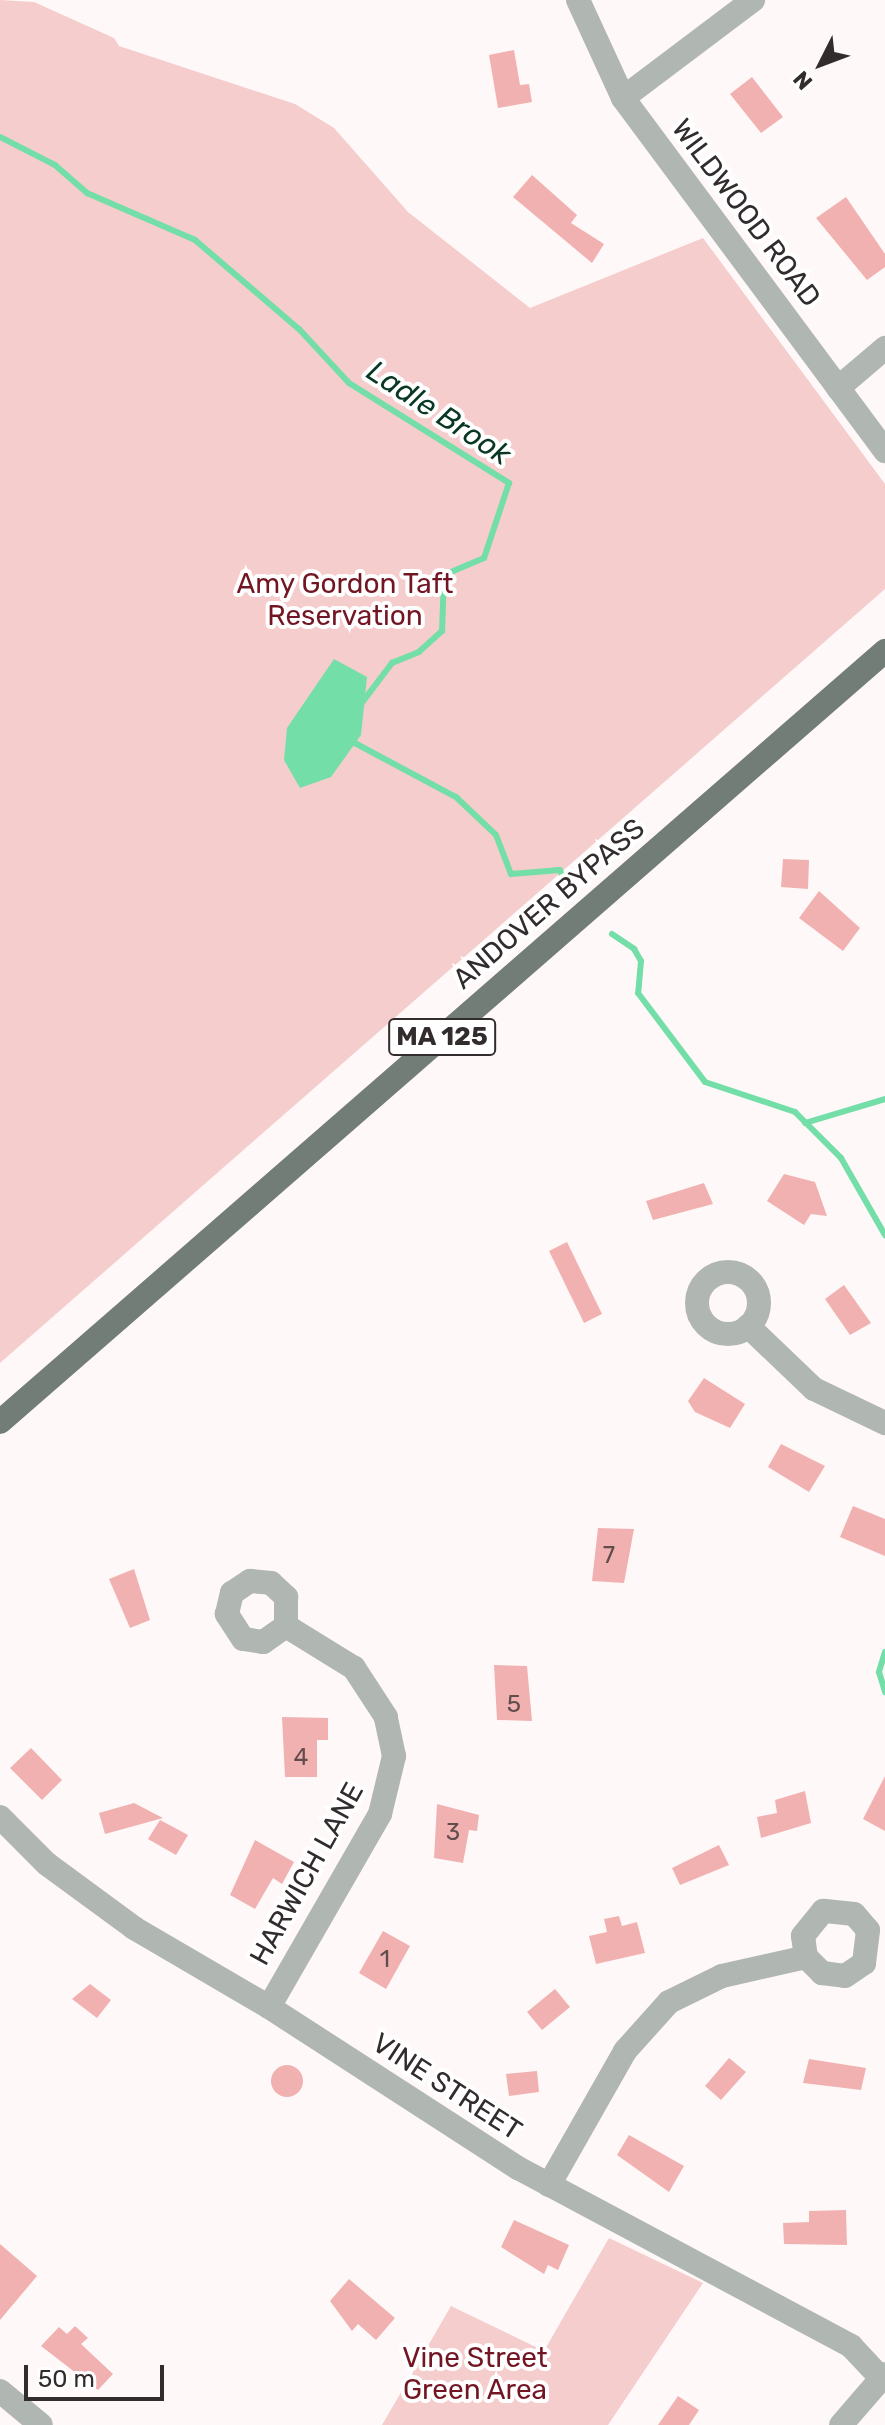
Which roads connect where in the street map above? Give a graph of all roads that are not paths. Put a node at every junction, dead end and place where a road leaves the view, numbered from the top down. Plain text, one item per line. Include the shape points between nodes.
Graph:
1 (578, 0) edge
2 (753, 0) edge
3 (623, 98) junction
4 (885, 348) edge
5 (838, 388) junction
6 (885, 451) edge
7 (885, 651) edge
8 (748, 1326) dead end
9 (0, 1422) edge
10 (885, 1423) edge
11 (286, 1626) dead end
12 (0, 1817) edge
13 (806, 1957) dead end
14 (269, 2007) junction
15 (549, 2185) junction
16 (882, 2375) edge
17 (0, 2391) edge
18 (41, 2425) edge
19 (841, 2425) edge

1 - 3 street, WILDWOOD ROAD
2 - 3 street
3 - 5 street, WILDWOOD ROAD
4 - 5 street
5 - 6 street, WILDWOOD ROAD
7 - 9 main road, ANDOVER BYPASS / MA 125
8 - 10 street via 814,1389
11 - 14 street, HARWICH LANE via 330,1649 367,1682 386,1717 394,1756 380,1814
12 - 14 street, VINE STREET via 20,1841 108,1910
13 - 15 street via 704,1983 653,2016 625,2051
14 - 15 street, VINE STREET
15 - 16 street, VINE STREET via 851,2346
16 - 19 street
17 - 18 street

